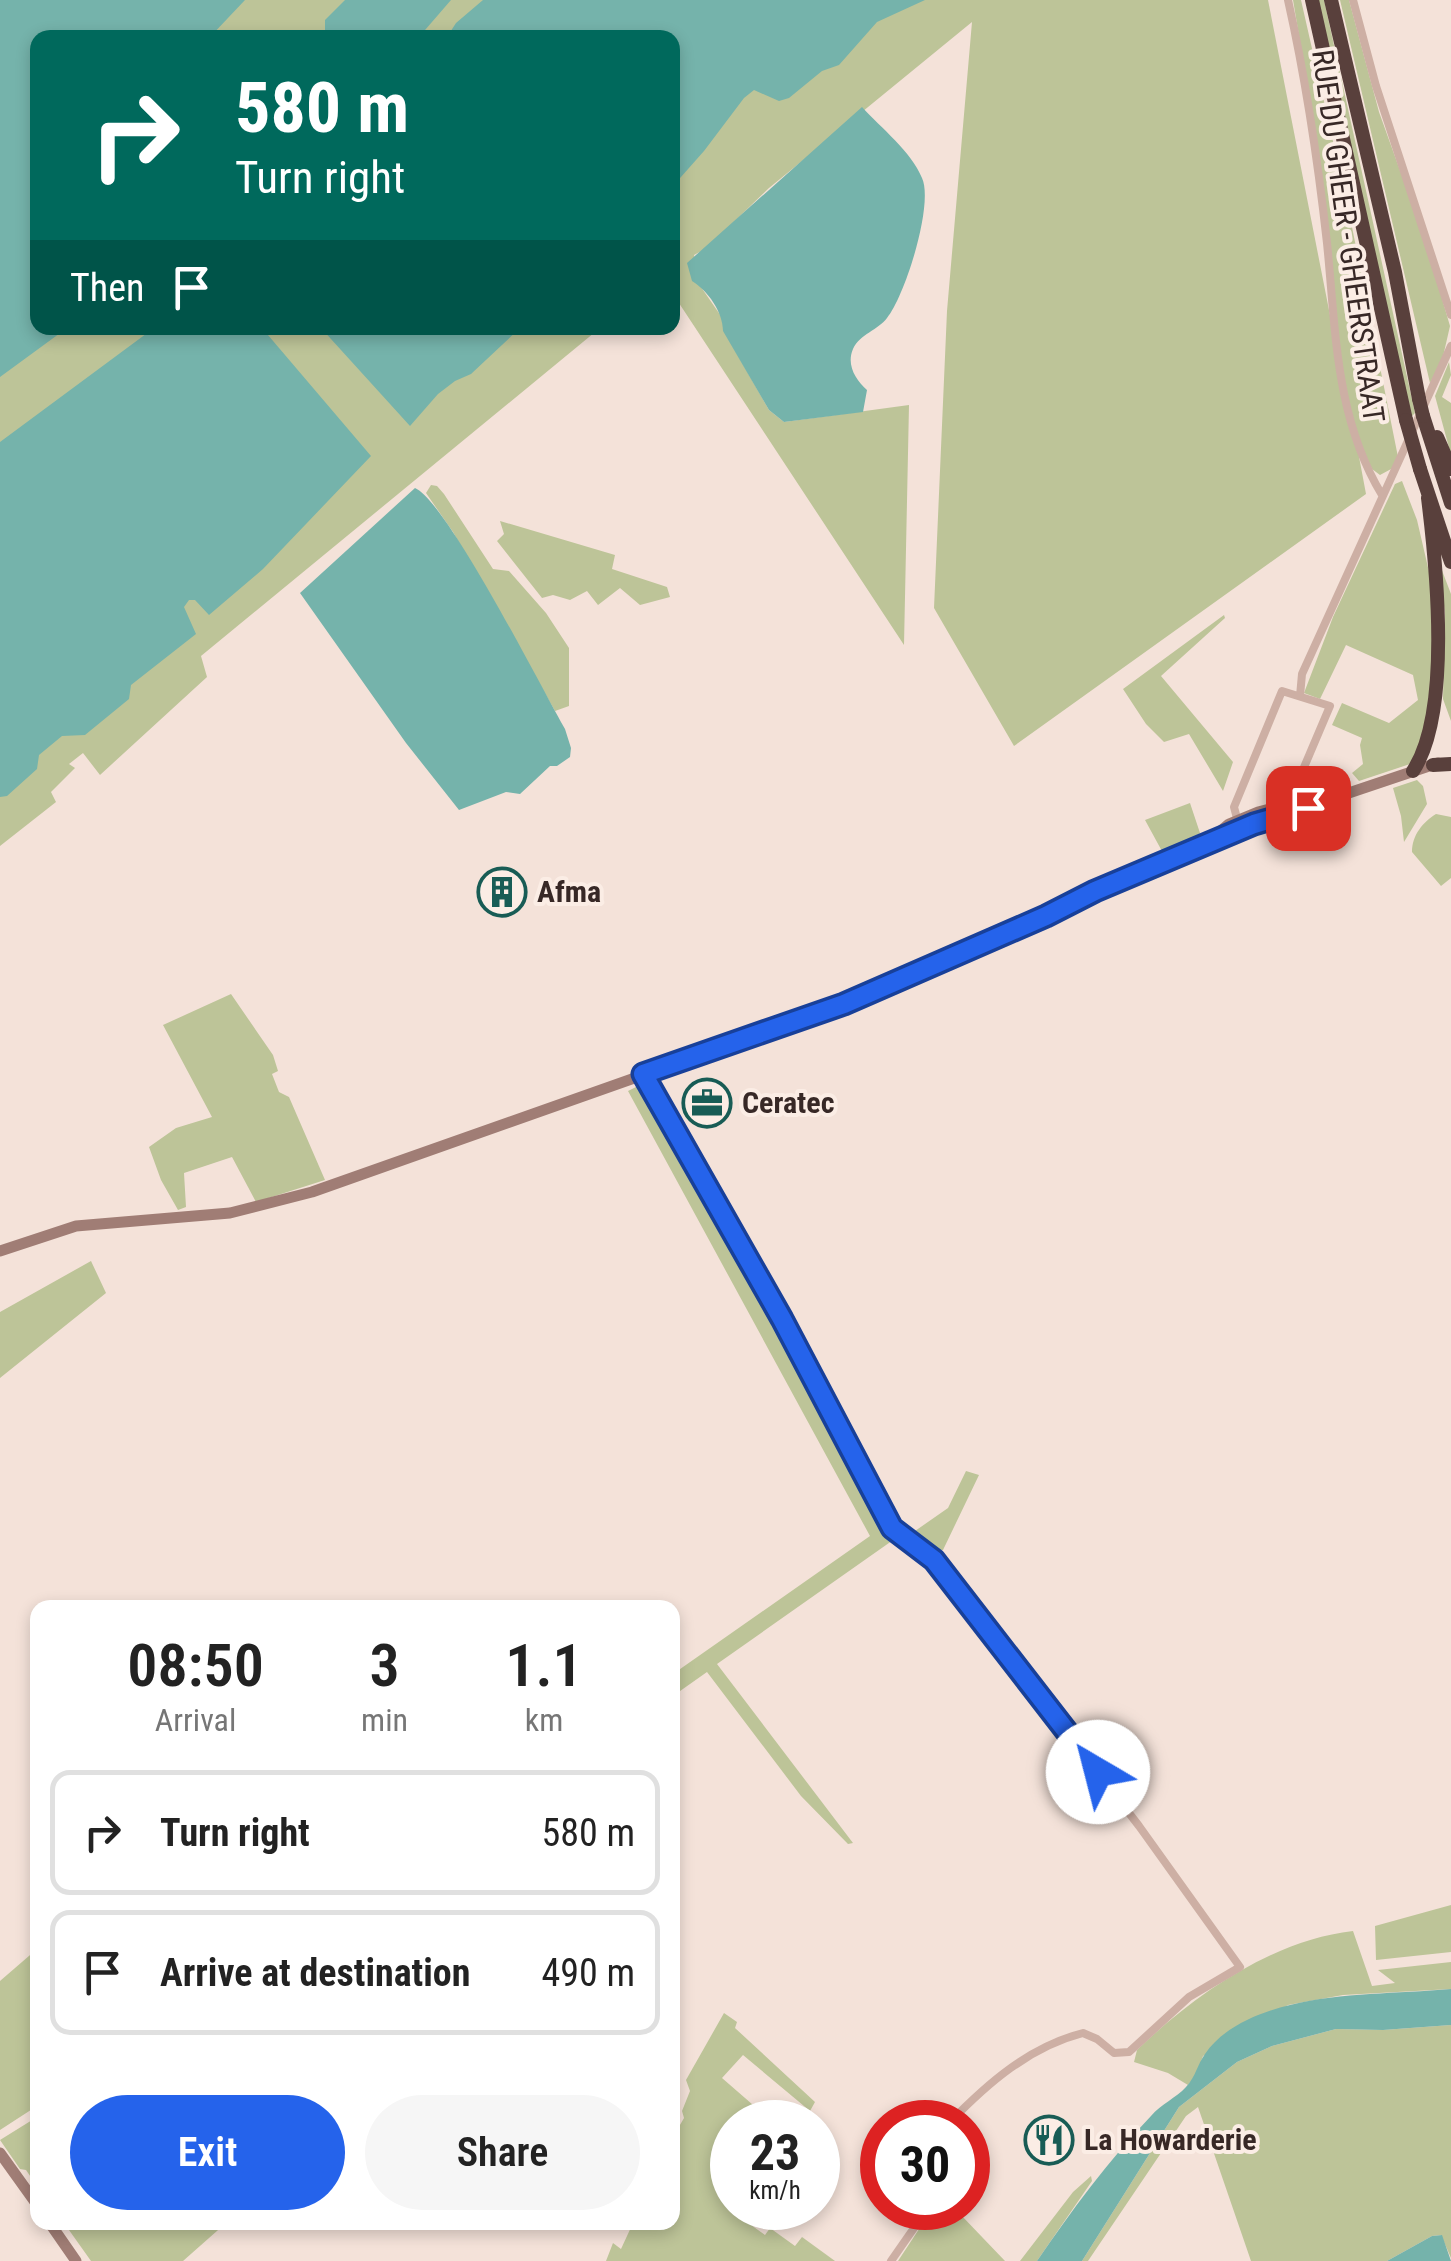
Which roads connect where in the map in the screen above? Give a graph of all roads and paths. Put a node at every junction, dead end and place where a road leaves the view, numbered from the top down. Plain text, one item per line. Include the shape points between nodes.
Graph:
1 (1288, 0) edge
2 (1312, 0) edge
3 (1331, 0) edge
4 (1353, 0) edge
5 (1451, 315) edge
6 (1451, 346) edge
7 (1436, 446) junction
8 (1451, 469) edge
9 (1382, 495) junction
10 (1428, 498) junction
11 (1451, 503) edge
12 (1451, 562) edge
13 (1300, 696) junction
14 (1439, 701) junction
15 (1446, 720) dead end
16 (1451, 761) edge
17 (1433, 765) joint
18 (1413, 771) junction
19 (1288, 805) junction
20 (1312, 806) junction
21 (1241, 824) junction
22 (643, 1074) junction
23 (0, 1251) edge
24 (976, 2100) edge
25 (0, 2153) edge
26 (30, 2195) edge
27 (55, 2230) edge
28 (913, 2230) edge
29 (76, 2261) edge
30 (891, 2261) edge

1 - 9 street, RUE DU GHEER - GHEERSTRAAT via 1302,62 1340,381 1353,436
2 - 10 highway, bridge
3 - 7 highway, bridge via 1423,416
4 - 5 street
6 - 9 street
7 - 8 highway
7 - 11 highway
9 - 13 street via 1302,674
10 - 12 highway
10 - 14 highway via 1441,599
13 - 19 street via 1330,706
13 - 21 street via 1282,691 1234,807
14 - 15 highway
14 - 18 highway via 1430,744
16 - 17 highway
17 - 18 main road
18 - 20 main road
19 - 20 main road
19 - 21 main road
20 - 21 main road
21 - 22 main road via 1197,850 844,1004
22 - 23 main road via 282,1201 203,1217 84,1225
22 - 24 street via 892,1528 934,1560 1240,1967 1189,1997 1129,2052 1114,2053 1083,2033 1034,2050
25 - 26 main road
27 - 29 main road
28 - 30 street

